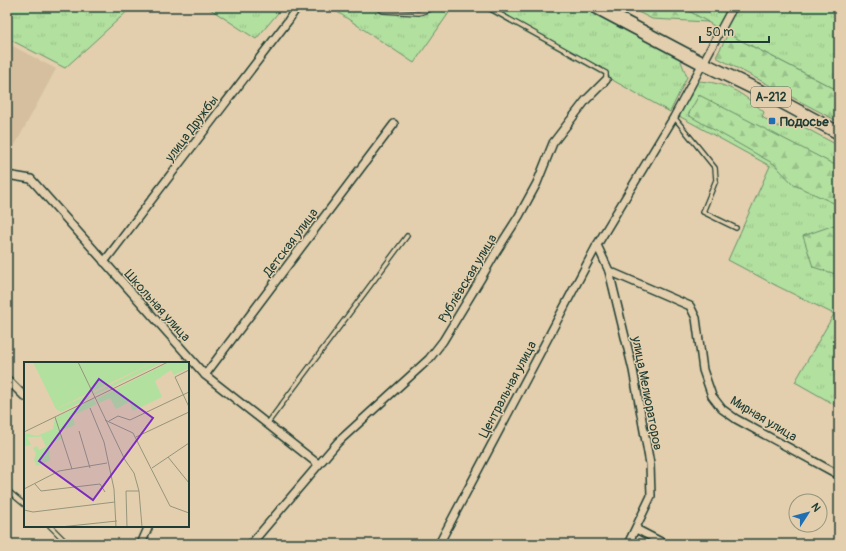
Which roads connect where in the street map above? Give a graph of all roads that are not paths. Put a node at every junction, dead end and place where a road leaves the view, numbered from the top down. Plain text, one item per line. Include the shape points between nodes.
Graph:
1 (297, 7) edge
2 (377, 7) edge
3 (436, 7) edge
4 (487, 7) edge
5 (596, 7) edge
6 (733, 7) edge
7 (702, 63) junction
8 (606, 80) joint
9 (674, 116) junction
10 (394, 124) dead end
11 (839, 133) edge
12 (7, 175) edge
13 (736, 228) dead end
14 (407, 236) dead end
15 (597, 245) junction
16 (104, 262) junction
17 (609, 271) junction
18 (205, 375) junction
19 (7, 379) edge
20 (24, 396) edge
21 (267, 424) junction
22 (318, 464) junction
23 (839, 475) edge
24 (7, 490) edge
25 (24, 504) edge
26 (51, 527) edge
27 (148, 527) edge
28 (636, 529) junction
29 (68, 544) edge
30 (141, 544) edge
31 (251, 544) edge
32 (439, 544) edge
33 (628, 544) edge
34 (665, 544) edge

1 - 16 street, улица Дружбы
2 - 3 lane via 383,11 419,13
4 - 8 lane via 606,73
5 - 7 highway, А-212
6 - 7 street, Центральная улица
7 - 9 street, Центральная улица
7 - 11 highway, А-212
8 - 22 street, Рублёвская улица via 586,100 553,143 537,183 519,216 443,341 428,359
9 - 13 lane via 715,168 716,180 703,212
9 - 15 street, Центральная улица
10 - 18 street, Детская улица
12 - 16 street, Школьная улица via 31,179
14 - 21 lane
15 - 17 street, улица Мелиораторов
15 - 32 street, Центральная улица
16 - 18 street, Школьная улица
17 - 23 street, Мирная улица via 690,306 696,318 703,370 712,396 722,409
17 - 28 street, улица Мелиораторов via 633,370 650,464 651,496
18 - 21 street, Школьная улица
19 - 20 street
21 - 22 street, Школьная улица
22 - 31 street, Рублёвская улица
24 - 25 lane
26 - 29 lane
27 - 30 street
28 - 33 street, улица Мелиораторов
28 - 34 street

